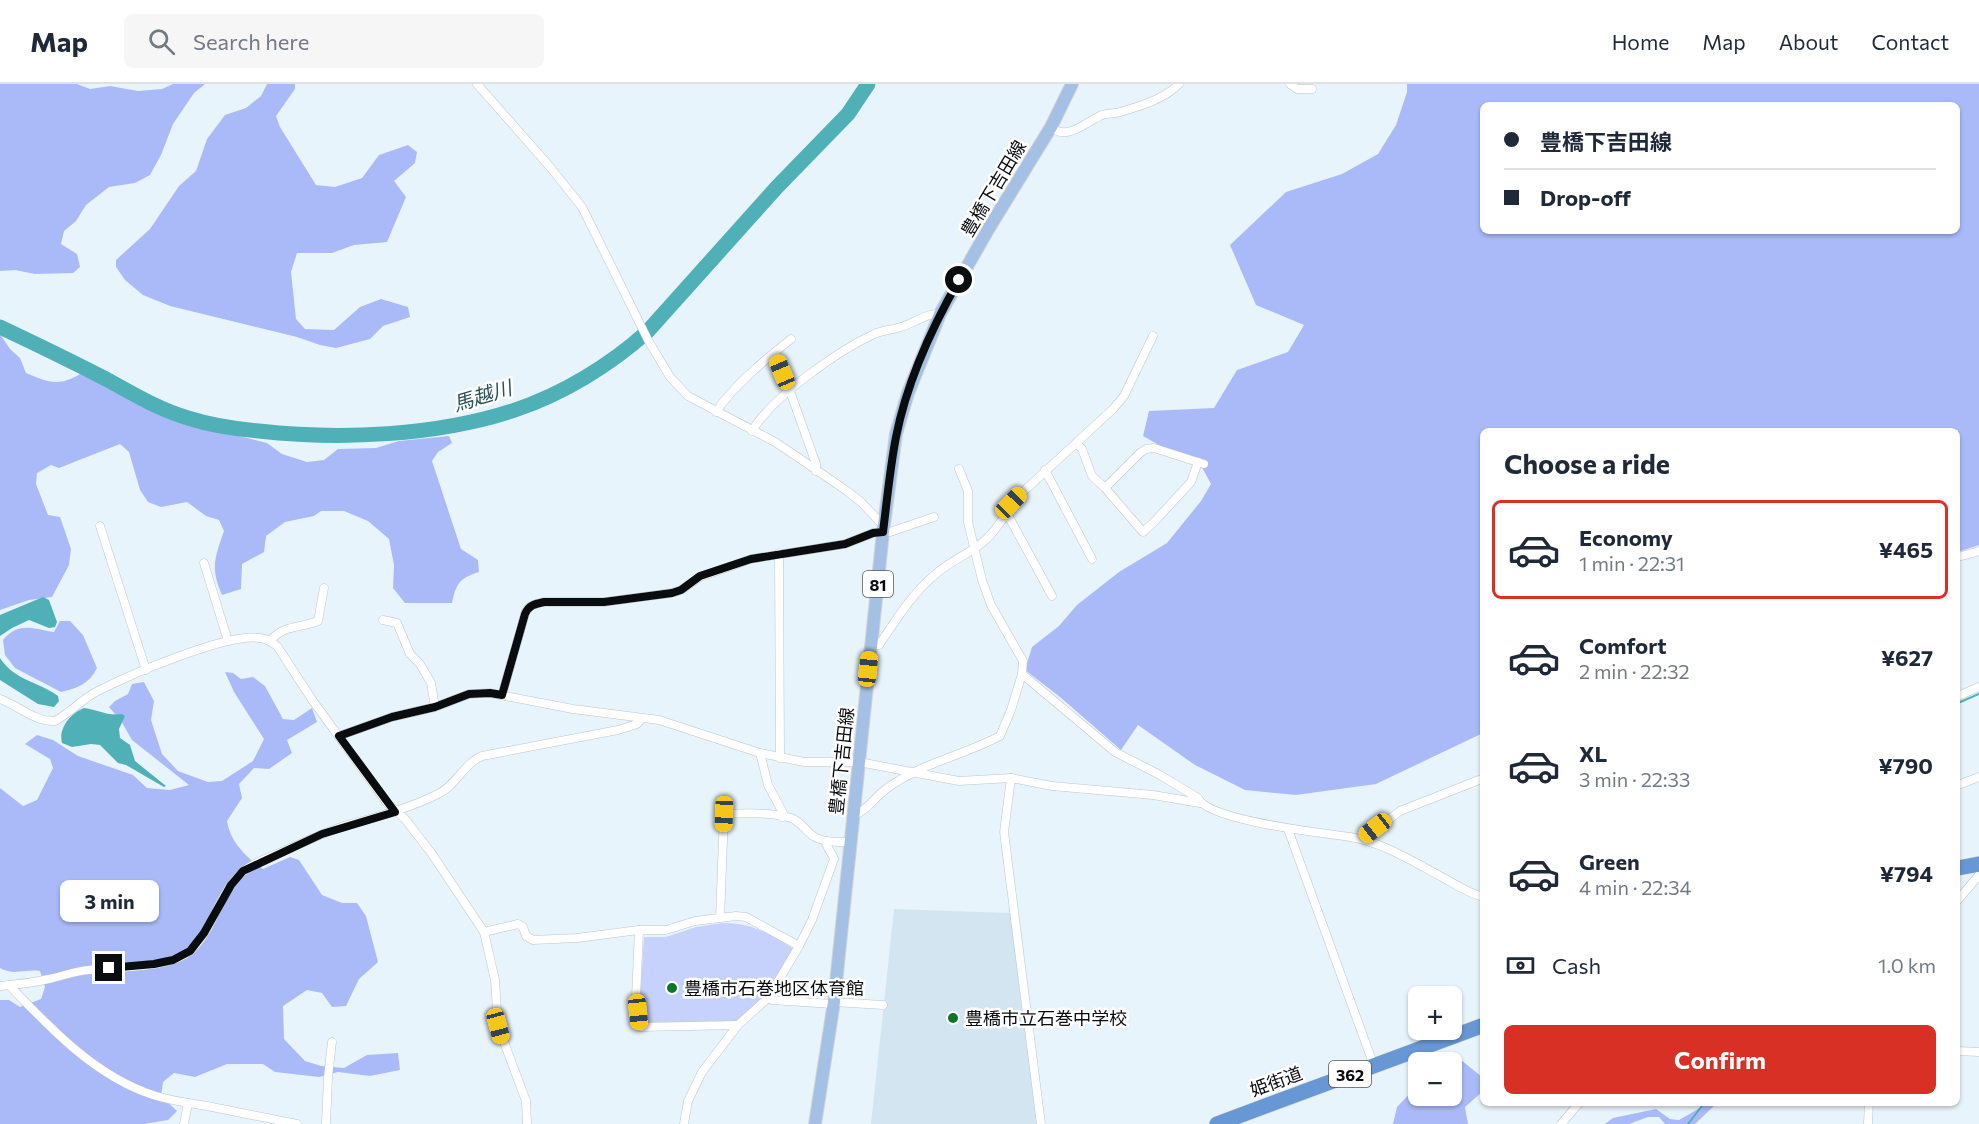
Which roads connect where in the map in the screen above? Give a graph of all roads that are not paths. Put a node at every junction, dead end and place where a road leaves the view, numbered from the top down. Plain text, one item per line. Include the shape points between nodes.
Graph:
1 (477, 84) edge
2 (1072, 84) edge
3 (1179, 84) edge
4 (1290, 84) edge
5 (1312, 89) dead end
6 (1051, 127) junction
7 (940, 314) junction
8 (1153, 336) dead end
9 (790, 339) dead end
10 (774, 353) junction
11 (790, 391) junction
12 (716, 412) junction
13 (752, 430) junction
14 (1076, 443) junction
15 (960, 469) dead end
16 (816, 471) junction
17 (1045, 471) junction
18 (1105, 488) junction
19 (1005, 514) junction
20 (934, 517) dead end
21 (100, 526) dead end
22 (884, 527) junction
23 (974, 548) junction
24 (1979, 551) edge
25 (779, 553) junction
26 (1960, 556) edge
27 (1092, 559) dead end
28 (204, 563) dead end
29 (324, 588) dead end
30 (1052, 597) dead end
31 (383, 620) dead end
32 (228, 641) junction
33 (270, 641) junction
34 (871, 646) junction
35 (146, 670) junction
36 (1022, 674) junction
37 (1979, 687) edge
38 (502, 695) junction
39 (1960, 695) edge
40 (0, 699) edge
41 (435, 707) junction
42 (642, 718) junction
43 (339, 736) junction
44 (760, 753) junction
45 (780, 758) junction
46 (859, 762) junction
47 (911, 772) junction
48 (1979, 777) edge
49 (1011, 778) junction
50 (1480, 780) edge
51 (1960, 784) edge
52 (1200, 803) junction
53 (395, 812) junction
54 (854, 815) junction
55 (782, 817) junction
56 (1291, 829) junction
57 (1363, 839) junction
58 (826, 841) junction
59 (851, 842) junction
60 (1979, 864) edge
61 (1960, 866) edge
62 (1979, 875) edge
63 (1480, 896) edge
64 (1960, 898) edge
65 (720, 918) junction
66 (639, 930) junction
67 (484, 932) junction
68 (799, 946) junction
69 (4, 985) edge
70 (769, 997) junction
71 (833, 1003) junction
72 (883, 1005) dead end
73 (738, 1025) junction
74 (1480, 1026) edge
75 (332, 1042) dead end
76 (1960, 1051) edge
77 (1979, 1052) edge
78 (1374, 1066) junction
79 (188, 1103) junction
80 (1577, 1106) edge
81 (1869, 1106) edge
82 (184, 1124) edge
83 (297, 1124) edge
84 (327, 1124) edge
85 (527, 1124) edge
86 (684, 1124) edge
87 (815, 1124) edge
88 (1041, 1124) edge
89 (1217, 1124) edge
90 (1561, 1124) edge
91 (1868, 1124) edge

1 - 12 street via 582,207 670,378 688,396
2 - 6 main road, 豊橋下吉田線 / 81
3 - 6 street via 1155,100 1104,114 1075,130 1062,132
4 - 5 street via 1297,89
6 - 7 main road, 豊橋下吉田線 / 81
7 - 11 street via 872,335
7 - 22 main road, 豊橋下吉田線 / 81 via 899,424
8 - 14 street via 1124,396
9 - 10 street
10 - 11 street
10 - 12 street
11 - 13 street
11 - 16 street
12 - 13 street
13 - 16 street
14 - 17 street
14 - 18 street via 1092,476
15 - 23 street via 968,491 968,522
16 - 22 street via 861,502
17 - 19 street via 1011,503
17 - 27 street
18 - 18 street via 1143,532 1191,482 1201,463 1146,449
19 - 23 street via 994,532
19 - 30 street
20 - 22 street via 890,532
21 - 35 street
22 - 25 street via 845,544
22 - 34 main road, 豊橋下吉田線 / 81
23 - 34 street via 936,573 911,599 879,645
23 - 36 street via 991,605 1023,661
24 - 26 street
25 - 38 street via 700,576 672,593 604,602 535,604 525,614
25 - 45 street
28 - 32 street
29 - 33 street via 318,621 285,628
31 - 41 street via 397,623 410,654 430,683
32 - 33 street
32 - 35 street
33 - 43 street
34 - 46 main road, 豊橋下吉田線 / 81
35 - 40 street via 97,691 55,721 40,719
36 - 47 street via 1000,736
36 - 52 street via 1115,752 1160,775
37 - 39 street
38 - 41 street via 469,694
38 - 42 street
41 - 43 street
42 - 44 street
42 - 53 street via 618,730 482,756 468,764 448,789
43 - 53 street
44 - 45 street
44 - 55 street
45 - 46 street
46 - 47 street
46 - 54 main road, 豊橋下吉田線 / 81
47 - 49 street via 959,781
47 - 54 street via 884,790 862,813
48 - 51 street
49 - 52 street
49 - 88 street via 1004,832
50 - 57 street via 1400,811
52 - 56 street via 1240,819
53 - 67 street via 432,854
53 - 69 street via 322,834 243,871 190,951 173,960 90,969
54 - 59 main road, 豊橋下吉田線 / 81
55 - 58 street via 803,825 813,836
55 - 65 street via 724,814
56 - 57 street
56 - 78 street
57 - 63 street
58 - 59 street
58 - 68 street via 834,859
59 - 71 main road, 豊橋下吉田線 / 81
60 - 61 highway
62 - 64 street
65 - 66 street via 666,930
65 - 68 street via 746,917
66 - 67 street via 532,940 518,924
66 - 73 street via 639,1027
67 - 85 street via 495,980 498,1026 525,1101
68 - 70 street
69 - 79 street via 95,1064 151,1095
70 - 71 street
70 - 73 street
71 - 72 street
71 - 87 main road, 豊橋下吉田線 / 81
73 - 86 street via 702,1072 688,1101
74 - 78 highway, 姫街道 / 362
75 - 84 street
76 - 77 street
78 - 89 highway, 姫街道 / 362
79 - 82 street
79 - 83 street
80 - 90 street
81 - 91 street

